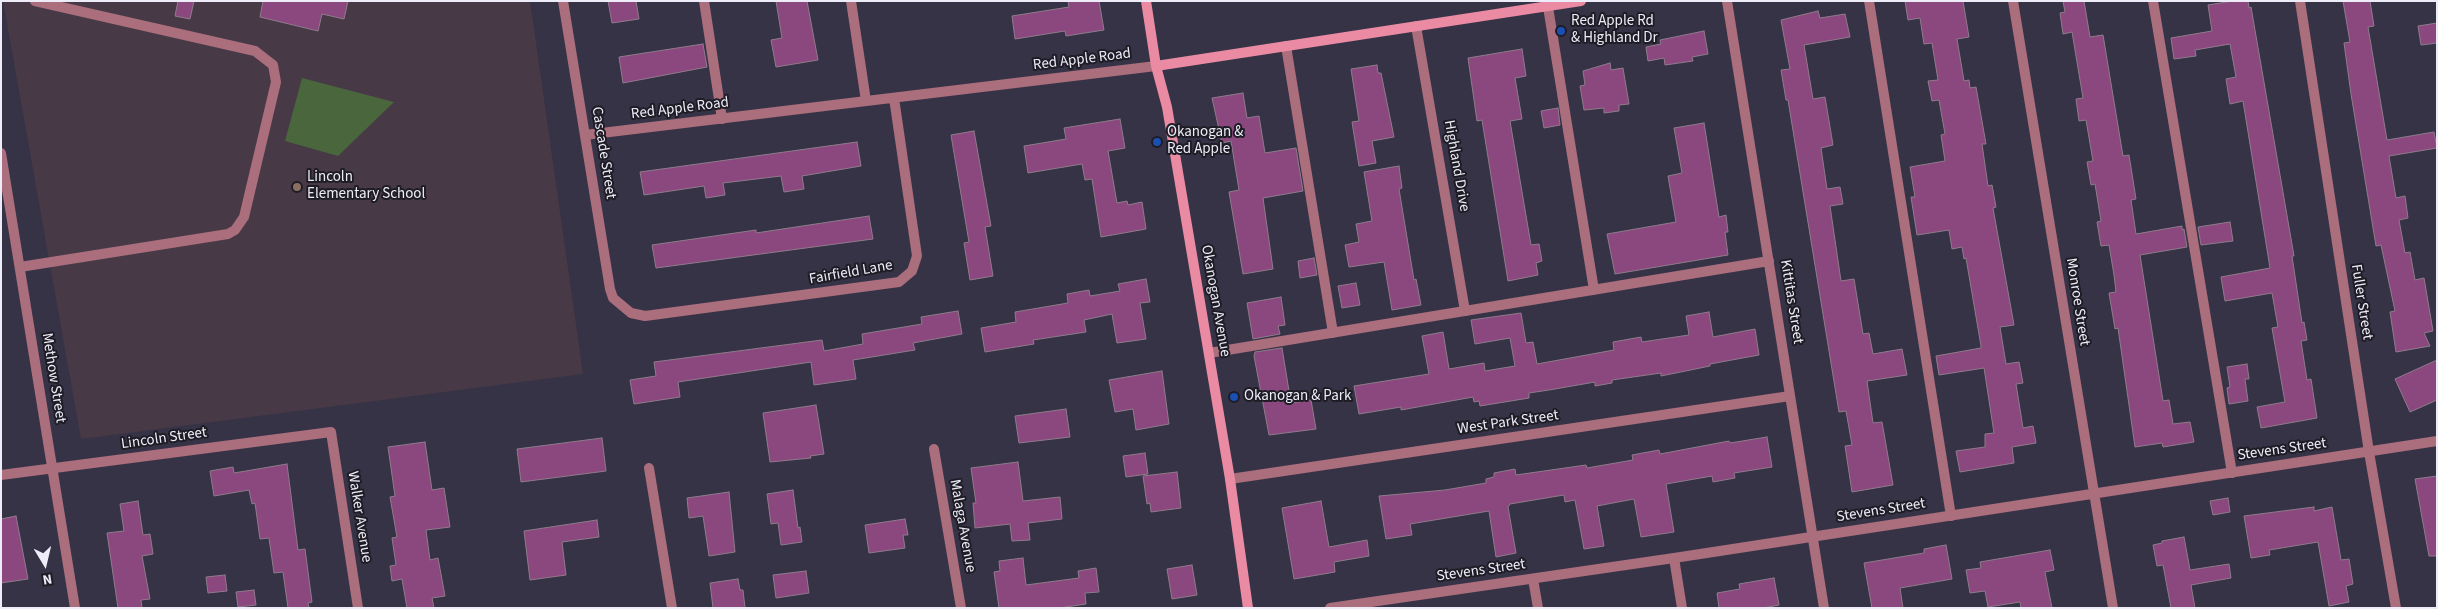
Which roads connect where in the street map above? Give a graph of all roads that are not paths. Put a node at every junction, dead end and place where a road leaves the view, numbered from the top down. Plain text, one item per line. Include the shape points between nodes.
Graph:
1 (35, 1) edge
2 (563, 1) edge
3 (704, 1) edge
4 (851, 1) edge
5 (1146, 1) edge
6 (1581, 1) edge
7 (1727, 1) edge
8 (1869, 1) edge
9 (2013, 1) edge
10 (2153, 1) edge
11 (2300, 1) edge
12 (1547, 4) edge
13 (1416, 26) junction
14 (1286, 46) junction
15 (1156, 66) junction
16 (894, 98) junction
17 (866, 101) junction
18 (722, 119) junction
19 (585, 135) junction
20 (1, 153) edge
21 (5, 194) edge
22 (1769, 261) junction
23 (20, 267) junction
24 (1594, 290) junction
25 (620, 305) joint
26 (1465, 311) junction
27 (1334, 333) junction
28 (1209, 353) junction
29 (1790, 396) junction
30 (331, 432) joint
31 (2437, 441) edge
32 (934, 449) dead end
33 (2369, 452) junction
34 (649, 468) dead end
35 (53, 469) junction
36 (2232, 473) junction
37 (1, 476) edge
38 (1230, 479) junction
39 (2094, 494) junction
40 (1951, 516) junction
41 (1813, 537) junction
42 (1674, 558) junction
43 (1533, 579) junction
44 (1393, 603) edge
45 (75, 608) edge
46 (358, 608) edge
47 (672, 608) edge
48 (961, 608) edge
49 (1248, 608) edge
50 (1330, 608) edge
51 (1538, 608) edge
52 (1682, 608) edge
53 (1824, 608) edge
54 (2113, 608) edge
55 (2396, 608) edge

1 - 23 street via 255,51 273,65 276,82 244,217 235,230 228,234
2 - 19 street, Cascade Street
3 - 18 street
4 - 17 street
5 - 15 street, Okanogan Avenue
6 - 12 street, Red Apple Road
7 - 22 street, Kittitas Street
8 - 40 street
9 - 39 street, Monroe Street
10 - 36 street
11 - 33 street, Fuller Street
12 - 13 street, Red Apple Road
12 - 24 street
13 - 14 street, Red Apple Road
13 - 26 street, Highland Drive
14 - 15 street, Red Apple Road
14 - 27 street
15 - 16 street, Red Apple Road
15 - 28 street, Okanogan Avenue via 1167,107
16 - 17 street, Red Apple Road
16 - 25 street, Fairfield Lane via 917,256 912,271 899,282 645,316 630,313
17 - 18 street, Red Apple Road
18 - 19 street, Red Apple Road
19 - 25 street, Cascade Street via 610,289
20 - 21 street, Methow Street
21 - 23 street, Methow Street
22 - 24 street
22 - 29 street, Kittitas Street
23 - 35 street, Methow Street
24 - 26 street
26 - 27 street
27 - 28 street
28 - 38 street, Okanogan Avenue
29 - 38 street, West Park Street
29 - 41 street, Kittitas Street
30 - 35 street, Lincoln Street
30 - 46 street, Walker Avenue
31 - 33 street, Stevens Street
32 - 48 street, Malaga Avenue
33 - 36 street, Stevens Street
33 - 55 street, Fuller Street
34 - 47 street
35 - 37 street, Lincoln Street
35 - 45 street, Methow Street
36 - 39 street, Stevens Street
38 - 49 street, Okanogan Avenue
39 - 40 street, Stevens Street
39 - 54 street, Monroe Street
40 - 41 street, Stevens Street
41 - 42 street, Stevens Street
41 - 53 street, Kittitas Street
42 - 43 street, Stevens Street
42 - 52 street
43 - 44 street, Stevens Street
43 - 51 street
44 - 50 street, Stevens Street

